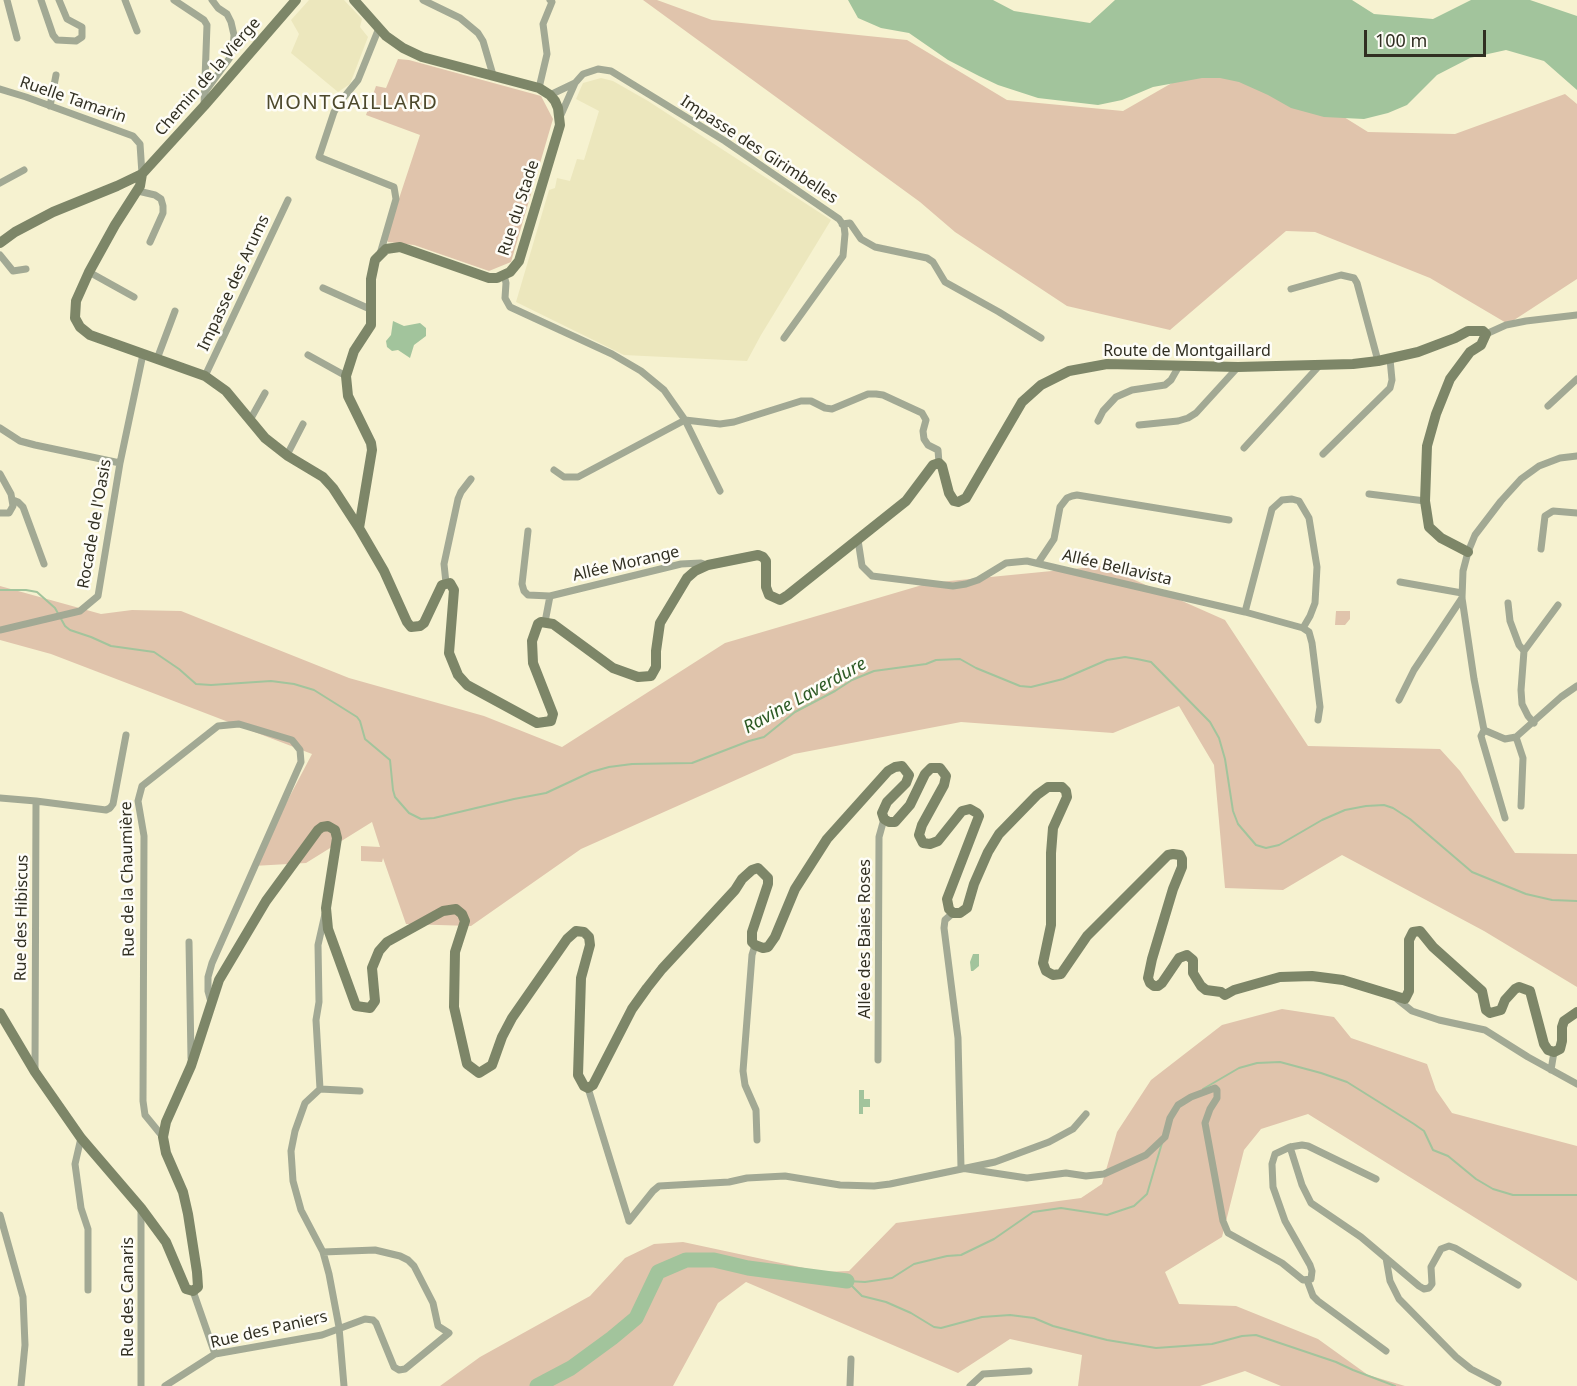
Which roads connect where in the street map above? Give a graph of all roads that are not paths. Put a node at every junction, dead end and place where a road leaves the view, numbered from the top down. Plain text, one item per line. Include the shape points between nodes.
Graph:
1 (7, 0) edge
2 (41, 0) edge
3 (59, 0) edge
4 (125, 0) edge
5 (174, 0) edge
6 (212, 0) edge
7 (296, 0) edge
8 (354, 0) edge
9 (423, 0) edge
10 (550, 0) edge
11 (379, 28) junction
12 (136, 31) dead end
13 (17, 38) dead end
14 (56, 75) dead end
15 (493, 75) junction
16 (575, 83) junction
17 (539, 88) junction
18 (0, 89) edge
19 (205, 92) junction
20 (550, 95) junction
21 (50, 106) junction
22 (204, 106) junction
23 (559, 117) junction
24 (24, 170) dead end
25 (142, 174) junction
26 (0, 183) edge
27 (138, 191) junction
28 (288, 200) dead end
29 (842, 224) junction
30 (150, 242) dead end
31 (0, 243) edge
32 (380, 254) junction
33 (0, 255) edge
34 (26, 269) dead end
35 (89, 272) junction
36 (504, 275) junction
37 (323, 288) dead end
38 (1291, 289) dead end
39 (134, 297) dead end
40 (372, 310) junction
41 (176, 311) dead end
42 (1577, 315) edge
43 (1486, 334) junction
44 (784, 338) dead end
45 (1041, 339) dead end
46 (143, 354) junction
47 (308, 355) dead end
48 (157, 359) junction
49 (1390, 359) junction
50 (1378, 361) junction
51 (1179, 366) junction
52 (1319, 366) junction
53 (1238, 367) junction
54 (205, 376) junction
55 (346, 376) junction
56 (1577, 379) edge
57 (265, 393) dead end
58 (1548, 406) dead end
59 (250, 420) junction
60 (685, 420) junction
61 (1098, 422) dead end
62 (303, 424) dead end
63 (1139, 424) dead end
64 (0, 428) edge
65 (1244, 448) dead end
66 (1323, 454) dead end
67 (287, 455) junction
68 (1577, 456) edge
69 (120, 463) junction
70 (939, 464) junction
71 (554, 470) dead end
72 (0, 474) edge
73 (471, 479) dead end
74 (720, 491) dead end
75 (1370, 494) dead end
76 (13, 500) junction
77 (1425, 501) junction
78 (0, 513) edge
79 (1577, 513) edge
80 (1229, 520) dead end
81 (359, 528) junction
82 (528, 531) dead end
83 (858, 540) junction
84 (1541, 549) dead end
85 (1468, 552) junction
86 (1038, 563) junction
87 (44, 564) dead end
88 (708, 565) junction
89 (1400, 582) dead end
90 (446, 583) junction
91 (1462, 595) junction
92 (550, 596) junction
93 (1508, 603) dead end
94 (1558, 604) dead end
95 (1245, 612) junction
96 (545, 622) junction
97 (1304, 628) junction
98 (0, 630) edge
99 (1524, 651) junction
100 (1577, 686) edge
101 (1400, 700) dead end
102 (1318, 720) dead end
103 (1534, 723) junction
104 (1484, 730) junction
105 (126, 735) dead end
106 (1516, 737) junction
107 (0, 798) edge
108 (36, 801) junction
109 (1521, 806) dead end
110 (1505, 818) dead end
111 (884, 819) junction
112 (326, 908) junction
113 (953, 913) junction
114 (189, 942) dead end
115 (755, 945) junction
116 (1396, 997) junction
117 (212, 1004) junction
118 (1577, 1012) edge
119 (0, 1013) edge
120 (1554, 1052) junction
121 (878, 1060) dead end
122 (191, 1066) junction
123 (1551, 1070) junction
124 (35, 1072) junction
125 (1577, 1084) edge
126 (588, 1088) junction
127 (320, 1089) junction
128 (360, 1091) dead end
129 (1086, 1114) dead end
130 (163, 1137) junction
131 (81, 1138) junction
132 (757, 1140) dead end
133 (1290, 1147) junction
134 (961, 1168) junction
135 (1376, 1179) dead end
136 (141, 1208) junction
137 (0, 1215) edge
138 (323, 1252) junction
139 (1386, 1257) junction
140 (1307, 1280) junction
141 (1518, 1286) dead end
142 (88, 1290) dead end
143 (193, 1291) junction
144 (339, 1327) junction
145 (1386, 1351) dead end
146 (215, 1354) junction
147 (851, 1359) dead end
148 (1029, 1371) dead end
149 (1498, 1383) dead end
150 (21, 1386) edge
151 (141, 1386) edge
152 (165, 1386) edge
153 (344, 1386) edge
154 (850, 1386) edge
155 (970, 1386) edge

1 - 13 street
2 - 3 street via 57,40 76,41 82,37 81,27 67,19
4 - 12 street
5 - 19 street via 207,25
6 - 19 street via 227,14 234,43 230,59
7 - 22 main road, Chemin de la Vierge
8 - 11 main road
9 - 15 street via 460,18 478,33
10 - 17 street via 543,24 547,54
11 - 15 main road via 403,48 422,57
11 - 32 street via 358,80 334,112 319,157 394,187 396,199
14 - 21 street
15 - 17 main road
16 - 20 street, Impasse des Girimbelles
16 - 23 street
16 - 29 street, Impasse des Girimbelles via 587,72 610,71 725,141
17 - 20 main road
18 - 21 street, Ruelle Tamarin
19 - 22 street
20 - 23 main road
21 - 25 street, Ruelle Tamarin via 135,137 140,144
22 - 25 main road, Chemin de la Vierge
23 - 36 main road, Rue du Stade via 559,132 519,261
24 - 26 street
25 - 27 main road
25 - 31 main road via 53,212
27 - 30 street via 155,195 164,206
27 - 35 main road
28 - 54 street, Impasse des Arums
29 - 44 street, Impasse des Girimbelles via 843,256
29 - 45 street via 850,223 861,239 875,247 927,258 945,282
32 - 36 main road, Rue du Stade via 400,247 482,277
32 - 40 main road via 372,270
33 - 34 street via 13,271
35 - 39 street
35 - 46 main road via 76,301 77,323 90,335
36 - 60 street via 505,298 510,307 641,371 664,390
37 - 40 street
38 - 50 street via 1341,275 1354,278
40 - 55 main road via 370,329 354,351
41 - 48 street
42 - 43 street via 1506,325
43 - 49 main road, Route de Montgaillard via 1468,331
43 - 77 main road via 1450,379 1436,414 1427,446
46 - 48 main road
46 - 69 street, Rocade de l'Oasis
47 - 55 street
48 - 54 main road
49 - 50 main road, Route de Montgaillard
49 - 66 street via 1390,388
50 - 52 main road, Route de Montgaillard
51 - 53 main road, Route de Montgaillard
51 - 61 street via 1165,385 1116,397
51 - 70 main road, Route de Montgaillard via 1107,364 1069,371 1041,385 1022,402 963,501 951,497
52 - 53 main road, Route de Montgaillard
52 - 65 street
53 - 63 street via 1188,418
54 - 59 main road via 226,391
55 - 81 main road via 348,396 372,450
56 - 58 street
57 - 59 street
59 - 67 main road
60 - 70 street via 720,424 801,401 832,409 868,394 883,395 922,413 926,420 924,439 938,450
60 - 71 street via 578,477 564,477
60 - 74 street
62 - 67 street
64 - 69 street via 20,441
67 - 81 main road via 328,482
68 - 85 street via 1539,466 1521,479 1475,535
69 - 98 street, Rocade de l'Oasis via 98,596 69,615
70 - 83 main road via 931,468 906,501
72 - 76 street
73 - 90 street via 458,499 444,564
75 - 77 street
76 - 78 street via 9,513
76 - 87 street via 23,507
77 - 85 main road via 1429,527
79 - 84 street via 1553,511 1545,516
80 - 86 street via 1072,496 1060,507 1054,539
81 - 90 main road via 411,627 424,623
82 - 92 street, Allée Morange via 524,591
83 - 86 street, Allée Bellavista via 862,566 872,576 953,586 978,580 1006,563
83 - 88 main road via 780,600 767,592 763,556
85 - 91 street
86 - 95 street, Allée Bellavista
88 - 92 street, Allée Morange via 681,564
88 - 96 main road via 687,578 660,623 656,667 651,676 638,677 613,668
89 - 91 street
90 - 96 main road via 454,590 449,653 458,675 467,685 542,724 551,721 552,714 533,663 531,641 538,624
91 - 101 street via 1414,670
91 - 104 street
92 - 96 street
93 - 99 street via 1510,621
94 - 99 street
95 - 97 street, Allée Bellavista
95 - 97 street via 1272,509 1282,500 1292,499 1299,501 1309,518 1317,567 1315,603
97 - 102 street via 1312,644 1320,707
99 - 103 street via 1521,698
100 - 103 street
103 - 106 street
104 - 106 street via 1505,739
104 - 110 street via 1480,736
105 - 108 street via 110,808
106 - 109 street via 1523,758
107 - 108 street
108 - 124 street, Rue des Hibiscus
111 - 113 main road via 895,822 910,805 931,768 940,768 946,776 922,825 922,843 938,841 962,811 970,809 977,813 978,823 947,899
111 - 115 main road via 882,813 888,802 909,775 902,766 888,771 827,839 795,889 775,937 768,946
111 - 121 street, Allée des Baies Roses via 879,837
112 - 117 main road via 338,844 335,830 328,826 318,830 266,901 219,980
112 - 126 main road via 328,929 356,1006 363,1008 370,1008 375,1001 372,968 387,942 442,911 456,909 462,914 465,921 455,952 454,1007 467,1064 479,1073 492,1065 512,1018 567,939 576,932 584,932 590,945 581,978 578,1075
112 - 127 street via 318,945 316,1020
113 - 116 main road via 967,908 974,884 999,834 1037,795 1055,785 1062,787 1068,797 1053,828 1051,925 1043,963 1046,971 1061,974 1087,936 1173,854 1180,855 1182,867 1152,959 1150,984 1158,986 1179,958 1187,955 1193,960 1193,974 1201,986 1225,995 1280,977 1312,976 1367,986
113 - 134 street via 945,920 944,928 958,1038
114 - 122 street
115 - 126 main road via 752,932 768,884 765,873 758,868 742,879 662,969 632,1010 597,1080
115 - 132 street via 743,1071 756,1110
116 - 120 main road via 1405,999 1409,991 1409,940 1413,932 1420,931 1482,991 1490,1013 1501,1010 1515,989 1530,991 1544,1044
116 - 123 street via 1412,1011 1485,1030
117 - 122 main road
117 - 130 street, Rue de la Chaumière via 208,977 212,963 301,762 300,750 292,740 239,724 218,726 142,786 138,801 144,836 143,1101 145,1115
118 - 120 main road via 1564,1020 1560,1049
119 - 124 main road
120 - 123 street
122 - 130 main road
123 - 125 street
124 - 131 main road
126 - 134 street via 629,1221 659,1186 785,1176 874,1186
127 - 128 street
127 - 138 street via 305,1103 291,1151 293,1182 301,1210
129 - 134 street via 1072,1129 1049,1142 995,1162
130 - 143 main road via 188,1214 198,1287
131 - 136 main road
131 - 142 street via 75,1164 88,1229
133 - 135 street via 1308,1146
133 - 139 street via 1311,1203
133 - 140 street via 1275,1155 1273,1187 1285,1221 1312,1271
134 - 140 street via 1027,1178 1104,1174 1146,1155 1165,1137 1178,1105 1215,1088 1217,1098 1205,1123 1228,1233
136 - 143 main road via 166,1242 186,1289
136 - 151 street, Rue des Canaris
137 - 150 street via 23,1297 25,1345
138 - 144 street
138 - 144 street, Rue des Paniers via 375,1250 408,1260 433,1303 438,1326 449,1333 399,1370 373,1320
139 - 141 street via 1419,1286 1430,1288 1431,1267 1441,1249 1449,1246
139 - 149 street via 1390,1281 1399,1299 1456,1357
140 - 145 street via 1312,1296
143 - 146 street
144 - 146 street, Rue des Paniers via 322,1335
144 - 153 street
146 - 152 street, Rue des Paniers
147 - 154 street
148 - 155 street via 983,1374

